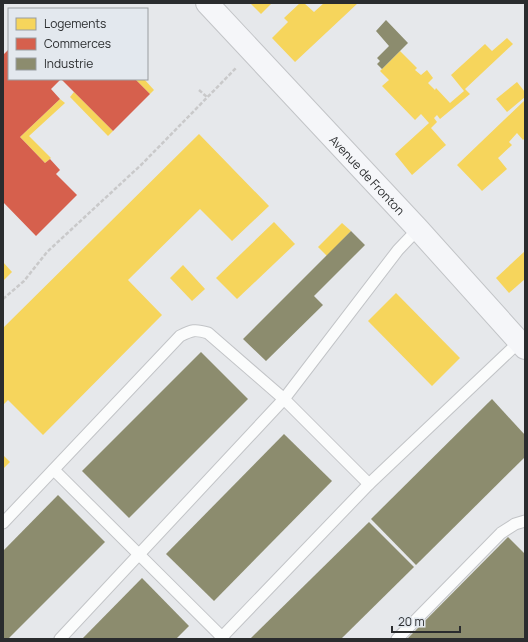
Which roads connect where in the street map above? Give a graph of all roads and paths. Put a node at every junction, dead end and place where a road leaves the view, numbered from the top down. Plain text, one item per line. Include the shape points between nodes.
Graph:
1 (207, 3) edge
2 (240, 64) dead end
3 (198, 90) dead end
4 (207, 97) junction
5 (418, 229) junction
6 (3, 299) edge
7 (522, 345) edge
8 (284, 400) junction
9 (54, 470) junction
10 (369, 484) junction
11 (525, 521) edge
12 (3, 523) edge
13 (139, 555) junction
14 (222, 638) edge
15 (60, 639) edge
16 (397, 639) edge

1 - 5 street, Avenue de Fronton
2 - 4 path
3 - 4 path
4 - 6 path via 142,164 47,252 24,281
5 - 7 street, Avenue de Fronton
5 - 8 lane via 398,250
7 - 10 lane
8 - 9 lane via 208,333 190,330 180,336
8 - 10 lane
8 - 13 lane
9 - 12 lane
9 - 13 lane
10 - 14 lane
11 - 16 lane via 502,533
13 - 14 lane
13 - 15 lane

